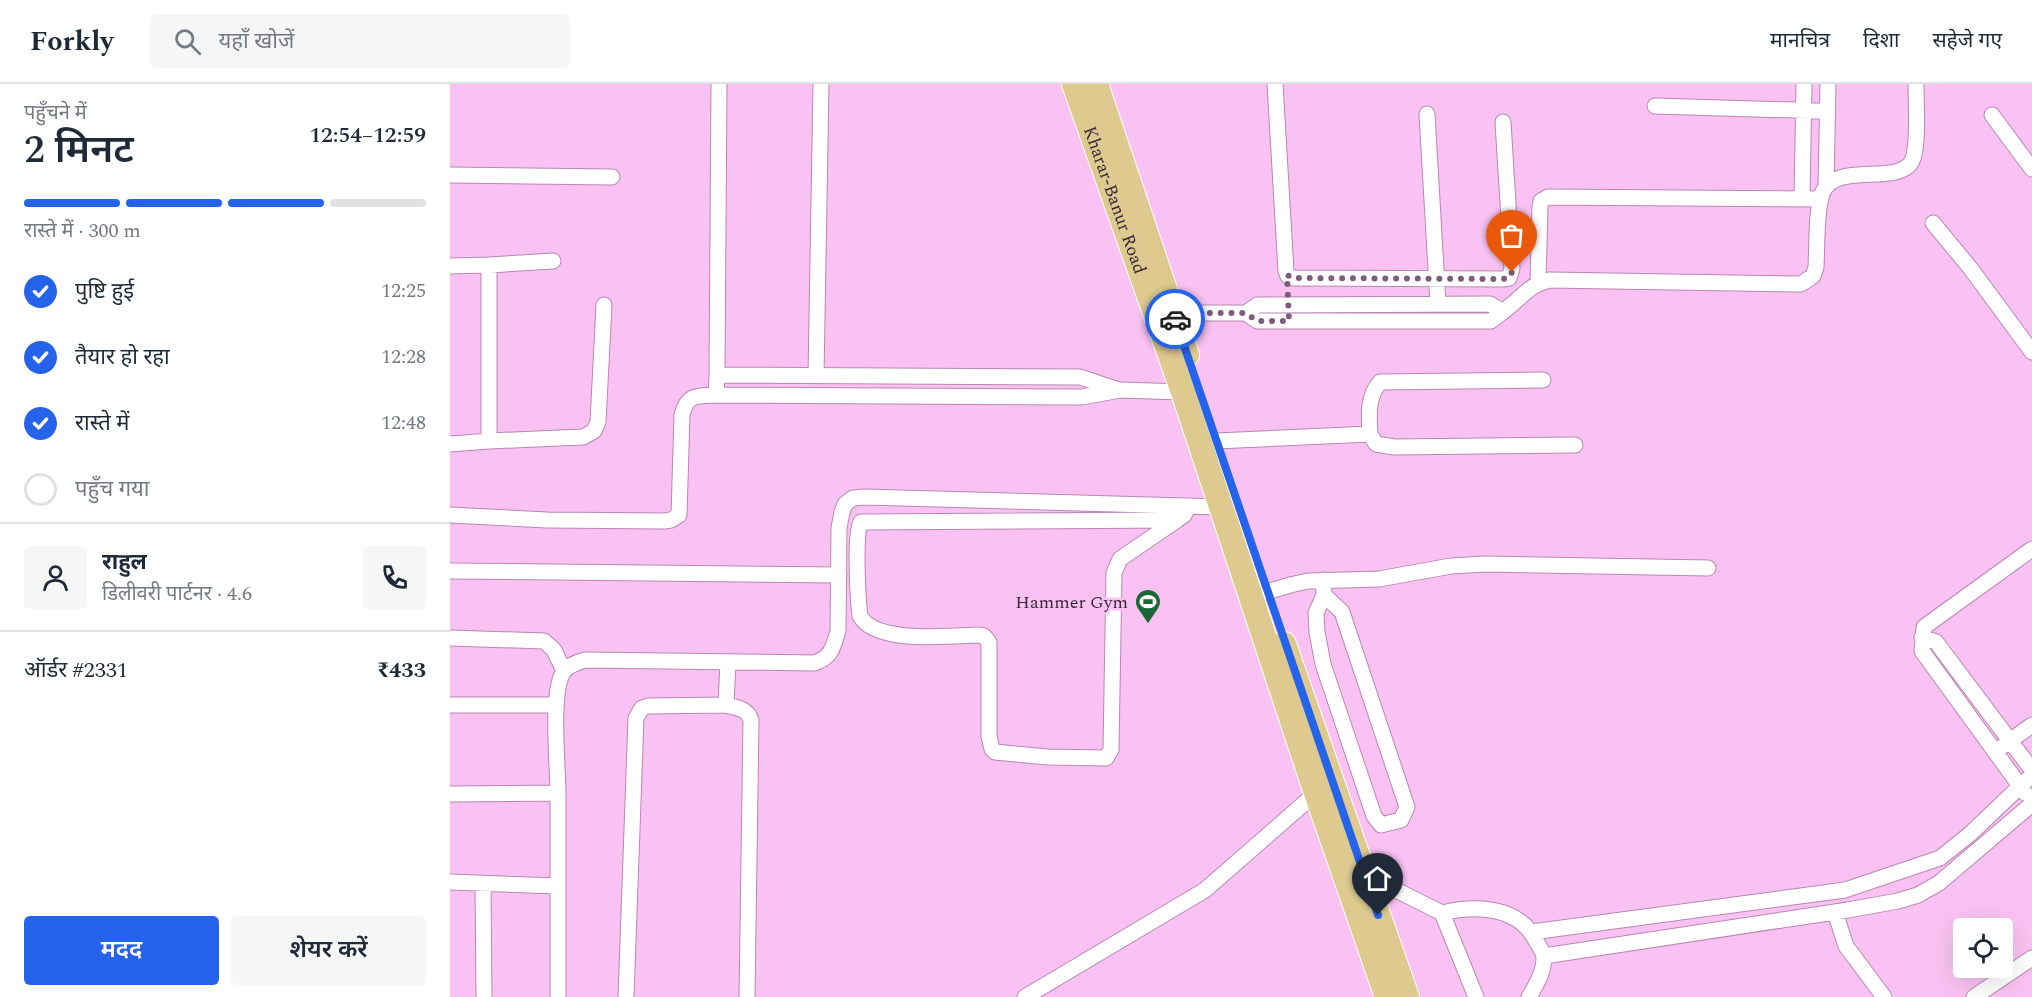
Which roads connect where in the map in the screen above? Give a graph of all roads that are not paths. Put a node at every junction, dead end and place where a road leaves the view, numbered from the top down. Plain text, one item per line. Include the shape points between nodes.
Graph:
1 (719, 84) edge
2 (821, 84) edge
3 (1074, 84) edge
4 (1096, 84) edge
5 (1275, 84) edge
6 (1804, 84) edge
7 (1828, 84) edge
8 (1916, 84) edge
9 (1655, 106) dead end
10 (1804, 111) junction
11 (1827, 111) junction
12 (1427, 114) dead end
13 (1992, 115) dead end
14 (1503, 122) dead end
15 (2032, 169) edge
16 (450, 175) edge
17 (612, 177) dead end
18 (1824, 193) junction
19 (1802, 199) junction
20 (1933, 223) dead end
21 (553, 261) dead end
22 (489, 265) junction
23 (450, 266) edge
24 (1287, 275) junction
25 (1436, 279) junction
26 (1538, 283) junction
27 (1438, 304) junction
28 (604, 305) dead end
29 (1288, 305) junction
30 (1502, 311) junction
31 (1173, 313) junction
32 (1246, 313) junction
33 (1289, 321) junction
34 (2032, 352) edge
35 (717, 375) junction
36 (816, 376) junction
37 (1543, 380) dead end
38 (1120, 390) junction
39 (1183, 392) junction
40 (716, 395) junction
41 (1199, 416) junction
42 (1370, 434) junction
43 (489, 441) junction
44 (1216, 441) junction
45 (450, 444) edge
46 (1575, 445) dead end
47 (1189, 506) junction
48 (450, 507) edge
49 (1222, 507) junction
50 (458, 515) edge
51 (1177, 520) junction
52 (2032, 549) edge
53 (1708, 568) dead end
54 (450, 570) edge
55 (839, 575) junction
56 (1324, 587) junction
57 (1267, 592) junction
58 (1922, 637) junction
59 (450, 638) edge
60 (728, 662) junction
61 (564, 671) junction
62 (450, 705) edge
63 (556, 705) junction
64 (726, 705) junction
65 (2032, 725) edge
66 (2010, 741) junction
67 (1995, 753) junction
68 (2032, 770) edge
69 (2032, 776) edge
70 (2020, 785) junction
71 (1324, 789) junction
72 (558, 793) junction
73 (450, 794) edge
74 (2032, 803) edge
75 (1364, 874) junction
76 (450, 882) edge
77 (483, 884) junction
78 (557, 886) junction
79 (1835, 912) junction
80 (1442, 913) junction
81 (1532, 932) junction
82 (1544, 956) junction
83 (2032, 958) edge
84 (484, 997) edge
85 (558, 997) edge
86 (626, 997) edge
87 (747, 997) edge
88 (1025, 997) edge
89 (1387, 997) edge
90 (1407, 997) edge
91 (1476, 997) edge
92 (1529, 997) edge
93 (1884, 997) edge
94 (1974, 997) edge

1 - 35 street
2 - 36 street
3 - 39 highway, Kharar-Banur Road
4 - 31 highway
5 - 24 street
6 - 10 street
7 - 11 street
8 - 18 street via 1915,150 1906,168 1848,176 1835,180
9 - 10 street
10 - 11 street
10 - 19 street
11 - 18 street
12 - 25 street
13 - 15 street
14 - 25 street via 1512,274 1507,279
16 - 17 street
18 - 19 street
18 - 26 street via 1816,267 1813,276 1802,284 1550,280
19 - 26 street via 1544,198 1540,206
20 - 34 street
21 - 22 street
22 - 23 street
22 - 43 street
24 - 25 street
24 - 29 street
25 - 27 street
26 - 30 street
27 - 29 street
27 - 30 street via 1490,304
28 - 43 street via 598,422 594,431 583,437
29 - 32 street via 1257,305
29 - 33 street
30 - 33 street via 1491,321
31 - 32 street
31 - 41 highway
32 - 33 street via 1257,321
35 - 36 street
35 - 40 street
36 - 38 street via 1080,377
37 - 42 street via 1380,382 1370,399
38 - 39 street
38 - 40 street via 1082,397
39 - 41 highway, Kharar-Banur Road
40 - 50 street via 695,396 684,404 679,515 675,518 547,520
41 - 44 highway
41 - 49 highway, Kharar-Banur Road
42 - 44 street
42 - 46 street via 1376,444 1394,447
43 - 45 street
44 - 57 highway
47 - 49 street
47 - 51 street
47 - 55 street via 853,498 844,504 838,528
48 - 50 street
49 - 71 highway, Kharar-Banur Road
51 - 51 street via 1120,559 1114,573 1111,750 1106,758 995,752 989,736 987,639 977,635 892,634 870,627 860,616 858,526 864,521
52 - 58 street via 1924,627
53 - 56 street via 1484,564
54 - 55 street
55 - 60 street via 838,631 824,660
56 - 56 street via 1342,612 1405,799 1406,814 1390,824 1381,825 1374,816 1323,664 1316,613
56 - 57 street via 1290,585
57 - 71 highway
58 - 66 street via 1936,642
58 - 67 street via 1922,651
59 - 61 street via 544,641 554,650
60 - 61 street via 585,660
60 - 64 street
61 - 63 street
62 - 63 street
63 - 72 street
64 - 86 street via 648,706 637,713
64 - 87 street via 745,710 751,720
65 - 66 street
66 - 67 street
66 - 68 street
67 - 70 street
69 - 70 street
70 - 74 street
70 - 81 street via 1940,858 1845,890
71 - 75 highway
71 - 88 street via 1205,890
71 - 89 highway, Kharar-Banur Road
72 - 73 street
72 - 78 street
74 - 79 street via 1939,883 1918,895
75 - 80 street
75 - 90 highway
76 - 77 street
77 - 78 street
77 - 84 street
78 - 85 street
79 - 82 street
79 - 93 street via 1846,946
80 - 81 street via 1486,908 1512,916
80 - 91 street
81 - 82 street
82 - 92 street via 1539,980
83 - 94 street

